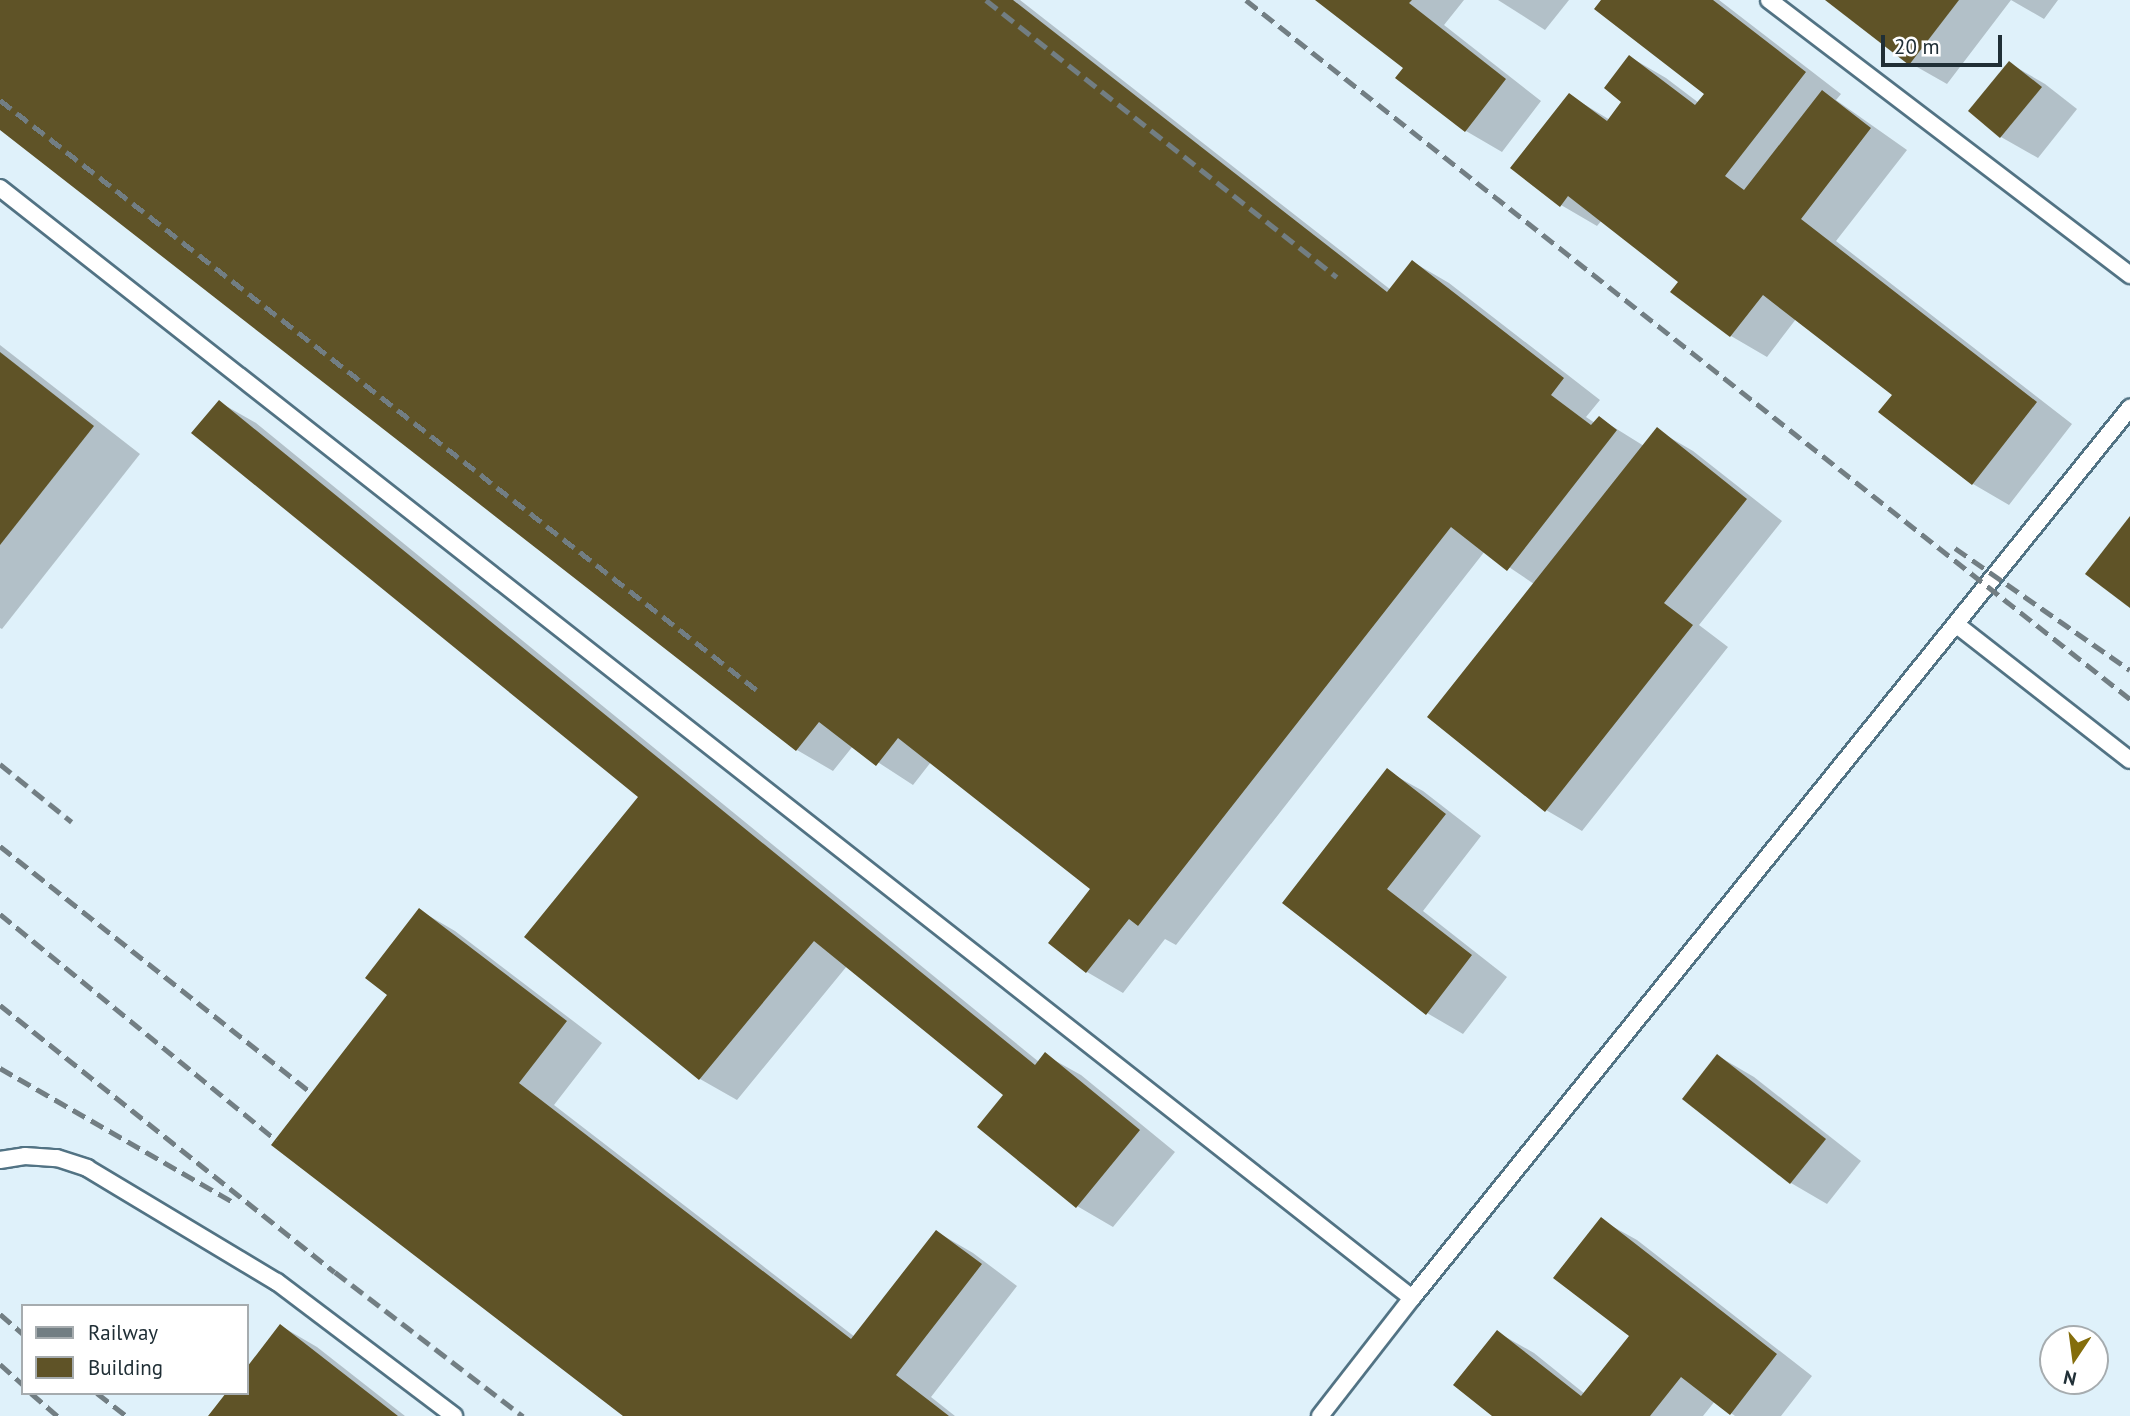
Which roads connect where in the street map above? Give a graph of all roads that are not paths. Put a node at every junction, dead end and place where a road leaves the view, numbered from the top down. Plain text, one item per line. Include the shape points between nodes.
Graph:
1 (1769, 0) edge
2 (0, 188) edge
3 (2130, 275) edge
4 (2130, 408) edge
5 (1957, 625) junction
6 (2130, 760) edge
7 (0, 1160) edge
8 (1412, 1298) junction
9 (454, 1416) edge
10 (1320, 1416) edge

1 - 3 lane
2 - 8 lane
4 - 5 lane
5 - 6 lane
5 - 8 lane
7 - 9 lane via 57,1157 88,1168 277,1282
8 - 10 lane

